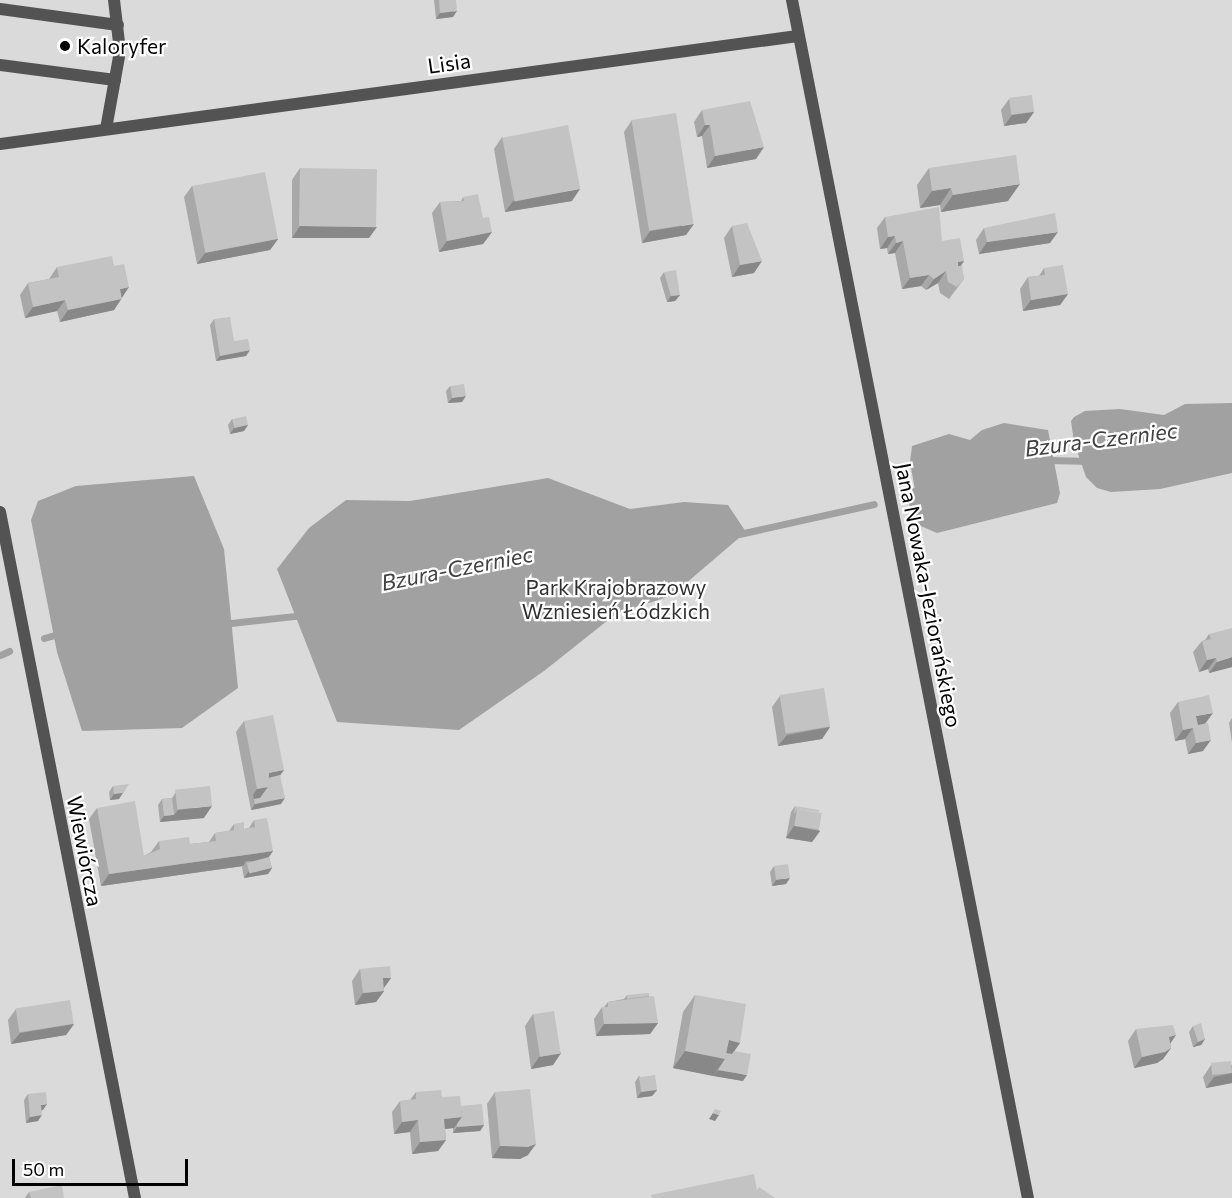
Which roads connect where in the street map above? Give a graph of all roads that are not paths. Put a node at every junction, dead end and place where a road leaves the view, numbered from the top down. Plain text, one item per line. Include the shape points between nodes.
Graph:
1 (114, 0) edge
2 (792, 0) edge
3 (0, 9) edge
4 (118, 25) junction
5 (798, 36) junction
6 (0, 65) edge
7 (115, 80) junction
8 (106, 129) junction
9 (0, 144) edge
10 (0, 512) edge
11 (135, 1198) edge
12 (1028, 1198) edge

1 - 4 street
2 - 5 street, Jana Nowaka-Jeziorańskiego
3 - 4 street
4 - 7 street via 120,51
5 - 8 street, Lisia
5 - 12 street, Jana Nowaka-Jeziorańskiego
6 - 7 street
7 - 8 street
8 - 9 street, Lisia
10 - 11 street, Wiewiórcza

